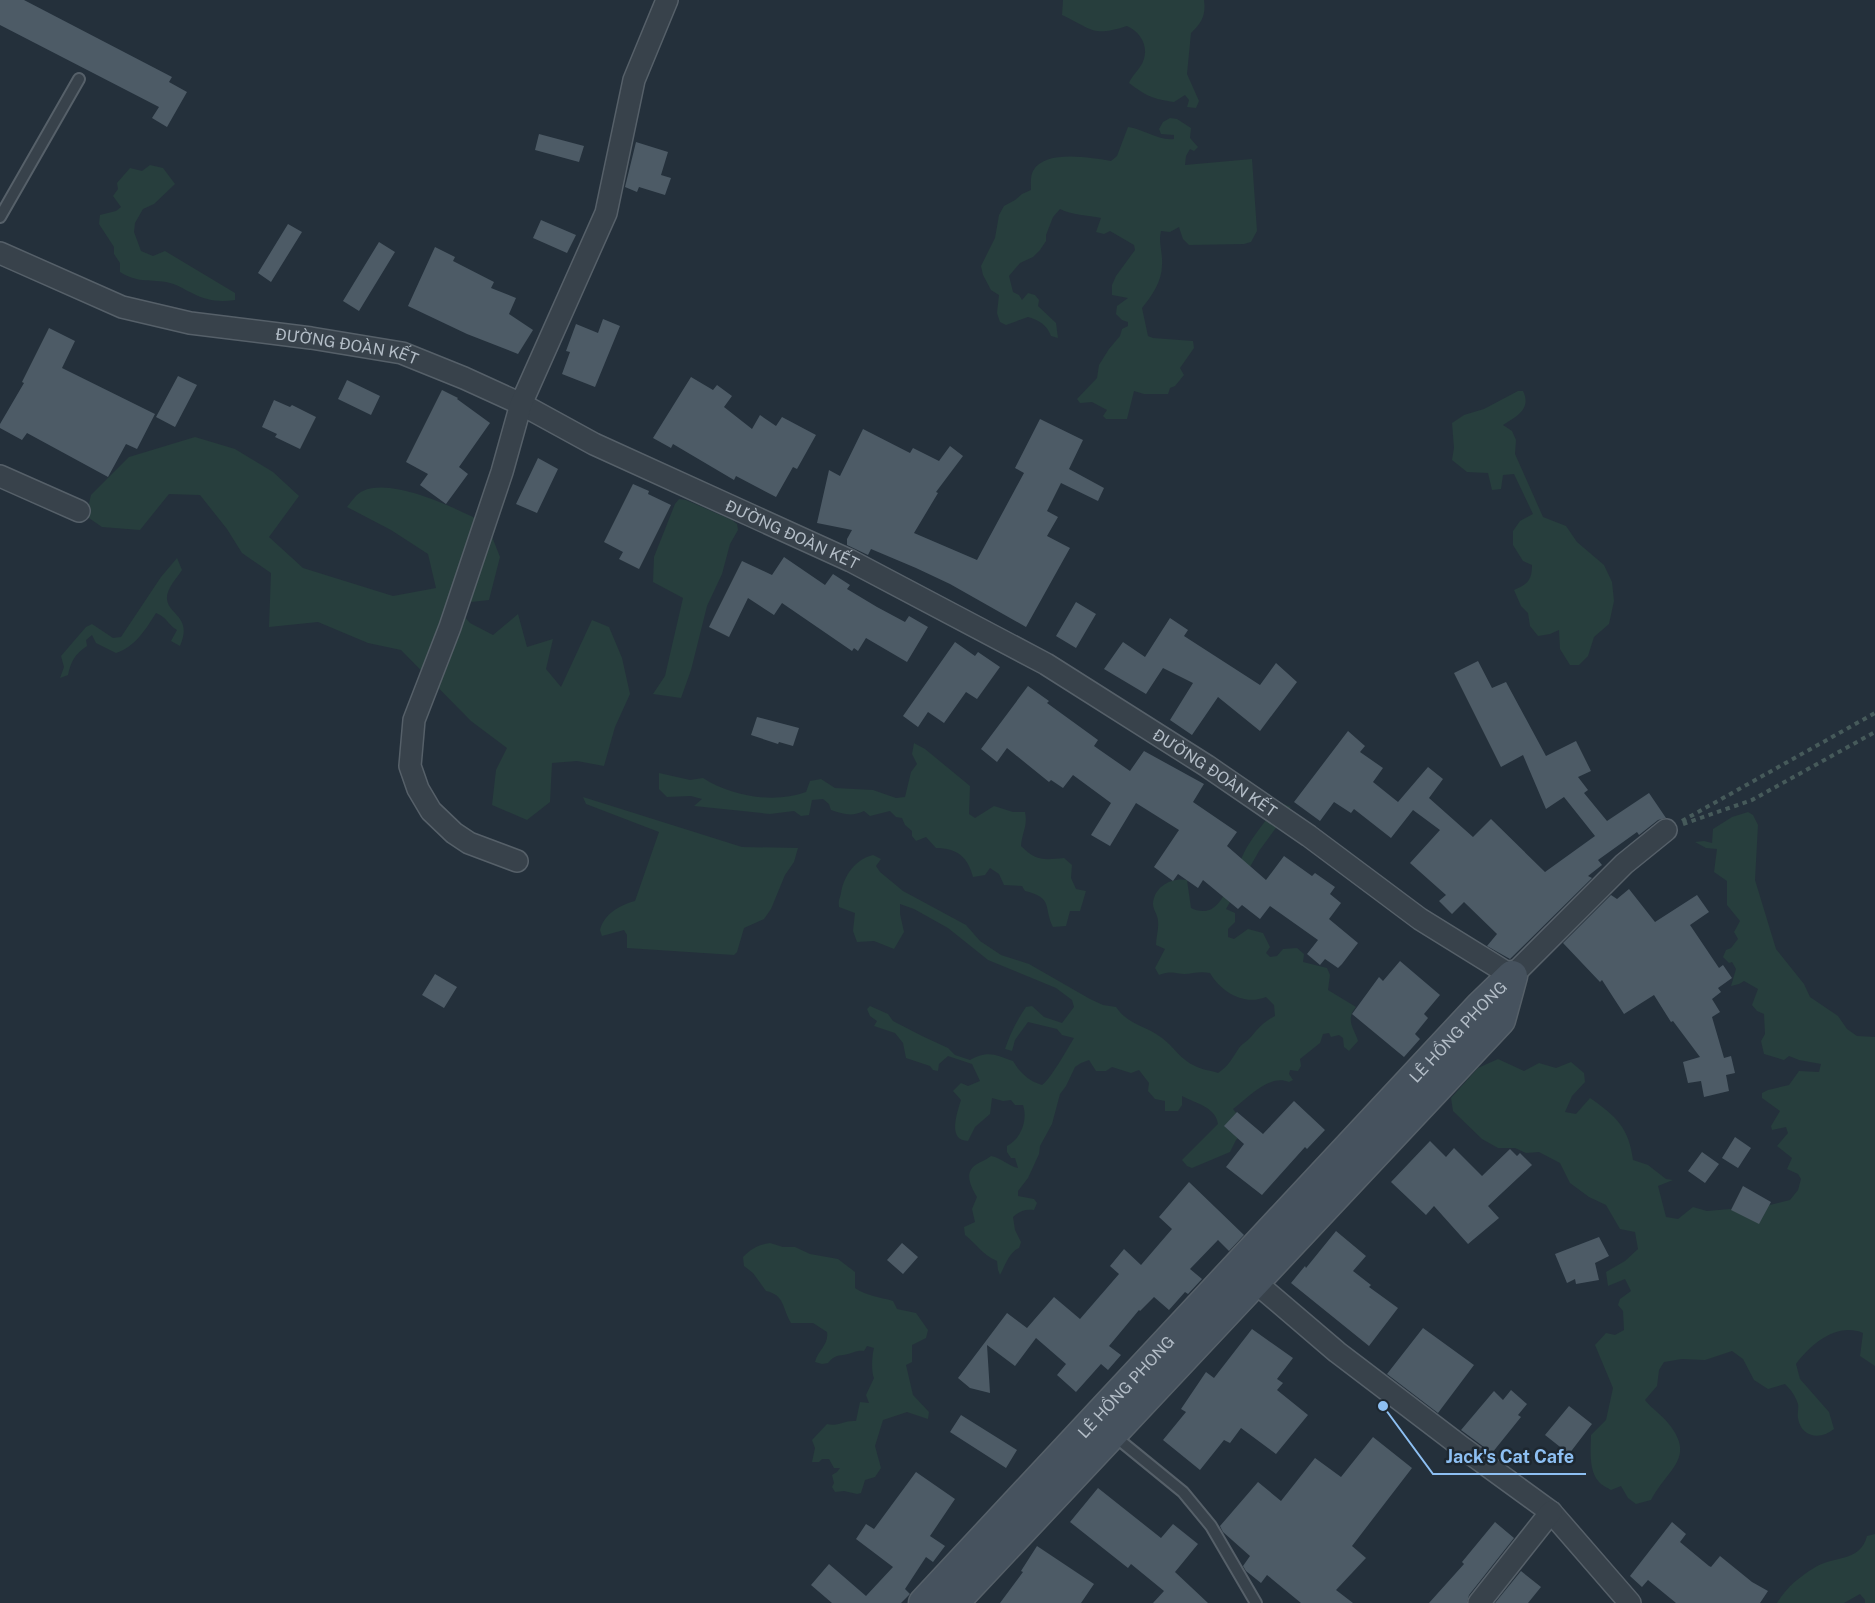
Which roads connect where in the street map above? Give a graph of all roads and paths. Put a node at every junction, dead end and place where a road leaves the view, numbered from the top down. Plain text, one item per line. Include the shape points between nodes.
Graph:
1 (667, 0) edge
2 (79, 79) dead end
3 (0, 218) edge
4 (0, 253) edge
5 (521, 404) junction
6 (0, 476) edge
7 (79, 511) dead end
8 (1875, 713) edge
9 (1875, 732) edge
10 (1666, 830) junction
11 (517, 861) dead end
12 (1512, 976) junction
13 (1255, 1282) junction
14 (1112, 1434) junction
15 (1551, 1512) junction
16 (949, 1598) edge
17 (1256, 1603) edge
18 (1479, 1603) edge
19 (1630, 1603) edge

1 - 5 street via 634,80 606,213
2 - 3 lane
4 - 5 street, ĐƯỜNG ĐOÀN KẾT via 122,307 190,322 402,353
5 - 11 street via 450,627 415,715 410,759 420,795 442,822 469,843
5 - 12 street, ĐƯỜNG ĐOÀN KẾT via 594,444 851,561 1046,664 1207,766 1420,919
6 - 7 street
8 - 10 path
9 - 10 path via 1752,800
10 - 12 street via 1624,864
12 - 13 street, LÊ HỒNG PHONG via 1500,1020
12 - 16 street, LÊ HỒNG PHONG
13 - 14 street, LÊ HỒNG PHONG
13 - 15 street via 1337,1352
14 - 16 street, LÊ HỒNG PHONG
14 - 17 lane via 1183,1492 1211,1526
15 - 18 street
15 - 19 street

